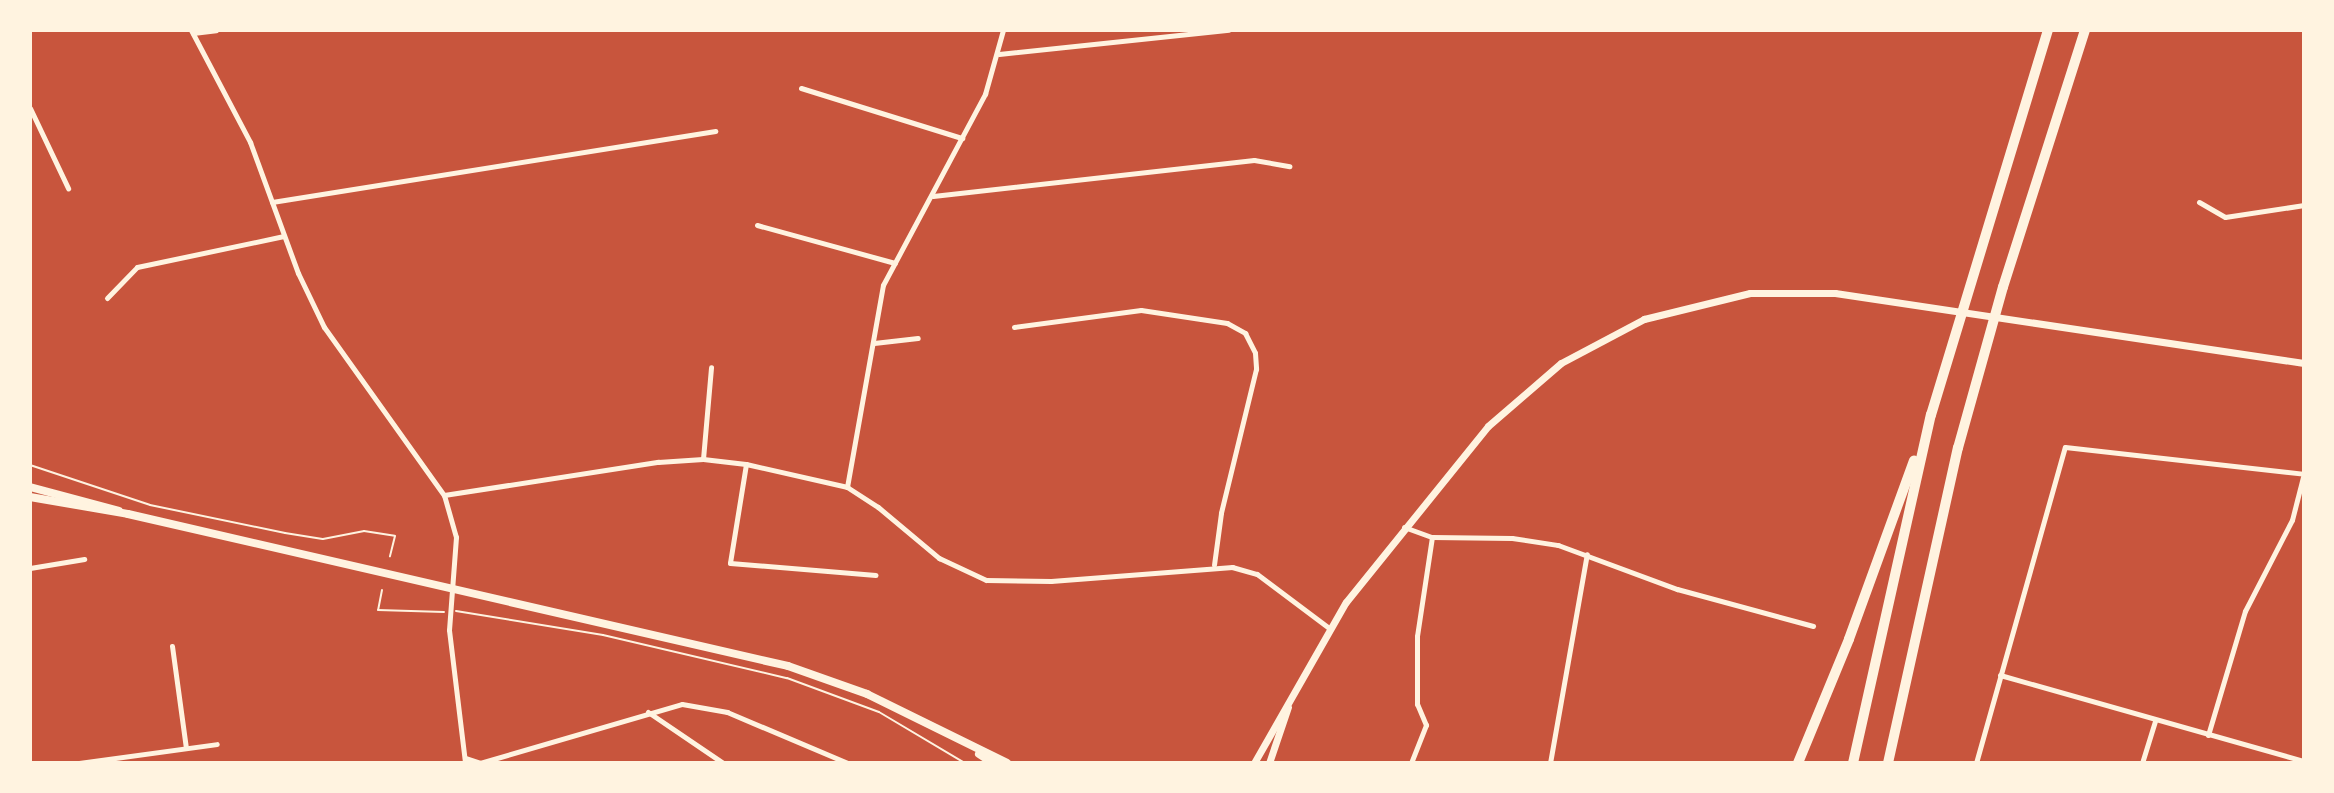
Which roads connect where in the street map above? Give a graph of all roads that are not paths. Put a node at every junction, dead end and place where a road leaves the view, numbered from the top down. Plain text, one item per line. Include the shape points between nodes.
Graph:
1 (216, 30) edge
2 (1003, 30) edge
3 (1229, 30) edge
4 (2048, 30) edge
5 (2085, 30) edge
6 (192, 32) edge
7 (999, 54) junction
8 (2304, 62) edge
9 (802, 88) dead end
10 (2304, 104) edge
11 (30, 108) edge
12 (715, 131) dead end
13 (2304, 137) edge
14 (962, 138) junction
15 (1289, 166) dead end
16 (2304, 166) edge
17 (68, 188) dead end
18 (933, 195) junction
19 (272, 202) junction
20 (2199, 202) dead end
21 (2304, 205) edge
22 (757, 225) dead end
23 (284, 236) junction
24 (895, 263) junction
25 (107, 298) dead end
26 (1014, 327) dead end
27 (918, 338) dead end
28 (874, 343) junction
29 (2304, 363) edge
30 (711, 367) dead end
31 (1931, 415) junction
32 (703, 459) junction
33 (747, 464) junction
34 (2304, 472) edge
35 (438, 482) junction
36 (30, 486) edge
37 (847, 487) junction
38 (30, 497) edge
39 (128, 514) junction
40 (1404, 527) junction
41 (1432, 537) junction
42 (1587, 554) junction
43 (85, 559) dead end
44 (1214, 565) junction
45 (30, 568) edge
46 (876, 575) dead end
47 (452, 588) junction
48 (1812, 626) dead end
49 (1329, 628) junction
50 (172, 646) dead end
51 (2000, 675) junction
52 (1290, 700) junction
53 (648, 712) junction
54 (2155, 721) junction
55 (2208, 735) junction
56 (954, 736) junction
57 (217, 744) dead end
58 (186, 748) junction
59 (465, 761) edge
60 (2304, 761) edge
61 (79, 763) edge
62 (480, 763) edge
63 (723, 763) edge
64 (848, 763) edge
65 (993, 763) edge
66 (1007, 763) edge
67 (1254, 763) edge
68 (1269, 763) edge
69 (1411, 763) edge
70 (1549, 763) edge
71 (1798, 763) edge
72 (1853, 763) edge
73 (1888, 763) edge
74 (1976, 763) edge
75 (2142, 763) edge

1 - 6 street
2 - 7 street
3 - 7 street
4 - 31 highway
5 - 73 highway via 1958,448
6 - 19 street via 250,142
7 - 14 street
8 - 10 street
9 - 14 street
11 - 17 street
12 - 19 street
13 - 16 street
14 - 18 street
15 - 18 street via 1254,160
18 - 24 street
19 - 23 street
20 - 21 street via 2225,216
22 - 24 street
23 - 25 street via 137,267
23 - 35 street via 335,345
24 - 28 street via 880,297
26 - 44 street via 1141,310 1227,323 1245,333 1255,353 1256,369 1221,513
27 - 28 street
28 - 37 street
29 - 40 street via 1931,306 1779,290 1721,297 1644,319 1585,348 1509,403
30 - 32 street
31 - 71 highway
31 - 72 highway
32 - 33 street
32 - 35 street via 575,473 444,495
33 - 37 street
33 - 46 street via 730,562
34 - 51 street via 2066,447
34 - 55 street via 2292,520 2245,611
35 - 47 street via 456,537
36 - 39 main road
37 - 44 street via 939,558 986,580 1051,581
38 - 39 main road
39 - 47 main road
40 - 41 street
40 - 49 street
41 - 42 street via 1513,538
41 - 69 street via 1415,682 1417,704 1426,725
42 - 48 street via 1677,589
42 - 70 street
43 - 45 street
44 - 49 street via 1257,574
47 - 56 main road via 788,666 867,694
47 - 59 street via 449,612
49 - 52 street
50 - 58 street
51 - 54 street
51 - 74 street
52 - 67 street
52 - 68 street
53 - 62 street
53 - 63 street
53 - 64 street via 682,705 712,708
54 - 55 street
54 - 75 street
55 - 60 street
56 - 65 main road
56 - 66 main road
57 - 58 street
58 - 61 street
59 - 62 street

